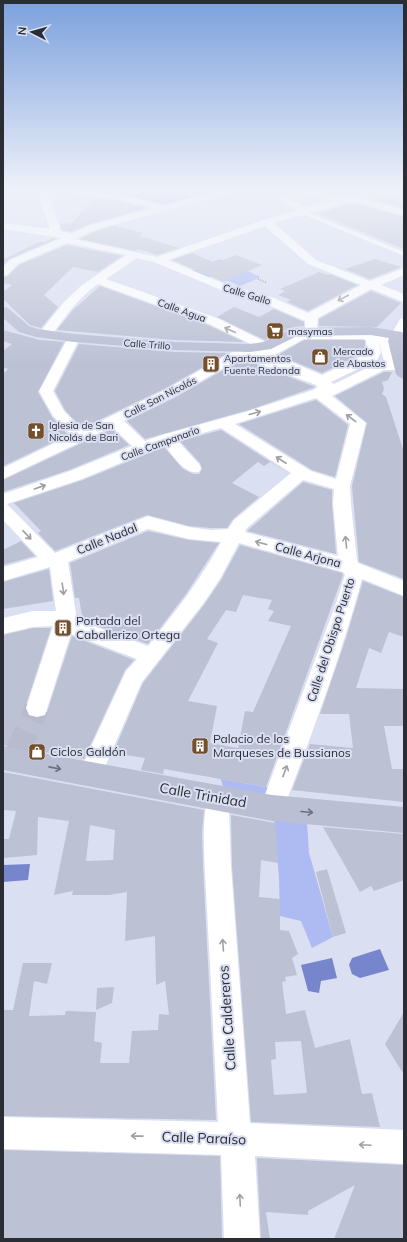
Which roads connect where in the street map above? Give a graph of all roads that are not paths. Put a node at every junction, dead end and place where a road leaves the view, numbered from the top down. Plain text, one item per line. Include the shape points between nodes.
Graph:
1 (46, 248) edge
2 (104, 248) edge
3 (196, 248) edge
4 (296, 248) edge
5 (389, 248) edge
6 (135, 254) junction
7 (404, 254) edge
8 (158, 260) junction
9 (404, 271) edge
10 (3, 273) edge
11 (96, 279) junction
12 (369, 285) junction
13 (404, 298) edge
14 (3, 311) edge
15 (312, 319) junction
16 (320, 331) junction
17 (402, 331) edge
18 (294, 332) junction
19 (45, 335) junction
20 (74, 338) junction
21 (266, 346) junction
22 (254, 353) junction
23 (395, 358) junction
24 (404, 374) edge
25 (321, 390) junction
26 (114, 420) junction
27 (222, 422) junction
28 (80, 436) junction
29 (167, 438) junction
30 (143, 448) junction
31 (193, 468) dead end
32 (301, 473) junction
33 (3, 474) edge
34 (342, 486) junction
35 (3, 500) edge
36 (3, 509) edge
37 (232, 535) junction
38 (53, 560) junction
39 (352, 568) junction
40 (3, 574) edge
41 (404, 589) edge
42 (3, 626) edge
43 (63, 626) junction
44 (152, 656) junction
45 (37, 708) tunnel mouth
46 (11, 757) edge
47 (90, 775) junction
48 (220, 798) junction
49 (272, 808) junction
50 (404, 820) edge
51 (3, 1133) edge
52 (237, 1139) junction
53 (404, 1147) edge
54 (242, 1239) edge

1 - 10 street via 14,262
2 - 6 street, Calle Gallo
3 - 8 street
4 - 12 street via 312,262
5 - 7 lane
6 - 8 street, Calle Gallo
6 - 11 street
8 - 15 street, Calle Gallo via 202,279 270,301
9 - 12 street
11 - 19 street via 68,305
21 -> 11 street, Calle Agua via 213,322
12 - 13 street
12 -> 15 street via 341,298 312,316
14 - 19 street, Calle Trillo via 24,329
15 - 16 street via 311,328
15 - 18 street
16 - 17 street
16 - 18 street
17 - 23 street via 395,341
18 - 21 street, Calle Trillo
19 - 20 street, Calle Trillo
20 - 22 street, Calle Trillo
20 - 28 street via 46,390 58,413
21 - 22 street, Calle Trillo
22 - 23 street, Calle San Nicolás via 299,334 372,333 386,339
22 - 25 street
22 - 25 street via 316,381 319,379 269,357 268,353 301,335 365,335 372,338 372,356 321,381
22 - 26 street, Calle San Nicolás
23 - 24 street
23 - 25 street, Calle Campanario via 376,360
27 -> 25 street, Calle Campanario via 257,413
34 -> 25 street, Calle del Obispo Puerto via 358,423
26 - 28 street, Calle San Nicolás
26 - 30 street
27 - 29 street, Calle Campanario
32 -> 27 street
28 - 33 street, Calle San Nicolás
29 - 30 street, Calle Campanario
29 - 31 street
35 -> 30 street, Calle Campanario
32 - 34 street
32 - 37 street via 240,524
39 -> 34 street, Calle del Obispo Puerto via 348,560
36 -> 38 street
37 - 38 street, Calle Nadal via 180,532 148,522
39 -> 37 street, Calle Arjona
37 - 44 street via 213,574 196,600
38 - 40 street, Calle Nadal
38 -> 43 street via 59,563 66,614
39 - 41 street, Calle Arjona
49 -> 39 street, Calle del Obispo Puerto via 346,603 354,575
42 - 43 street via 45,618 59,620
43 - 44 street via 119,642
43 - 45 street
44 - 47 street via 134,677
46 -> 47 street, Calle Trinidad
47 - 48 street, Calle Trinidad
48 - 49 street, Calle Trinidad
52 -> 48 street, Calle Caldereros via 218,866 217,811
49 -> 50 street, Calle Trinidad
52 -> 51 street, Calle Paraíso
53 -> 52 street, Calle Paraíso
54 -> 52 street, Calle Caldereros

